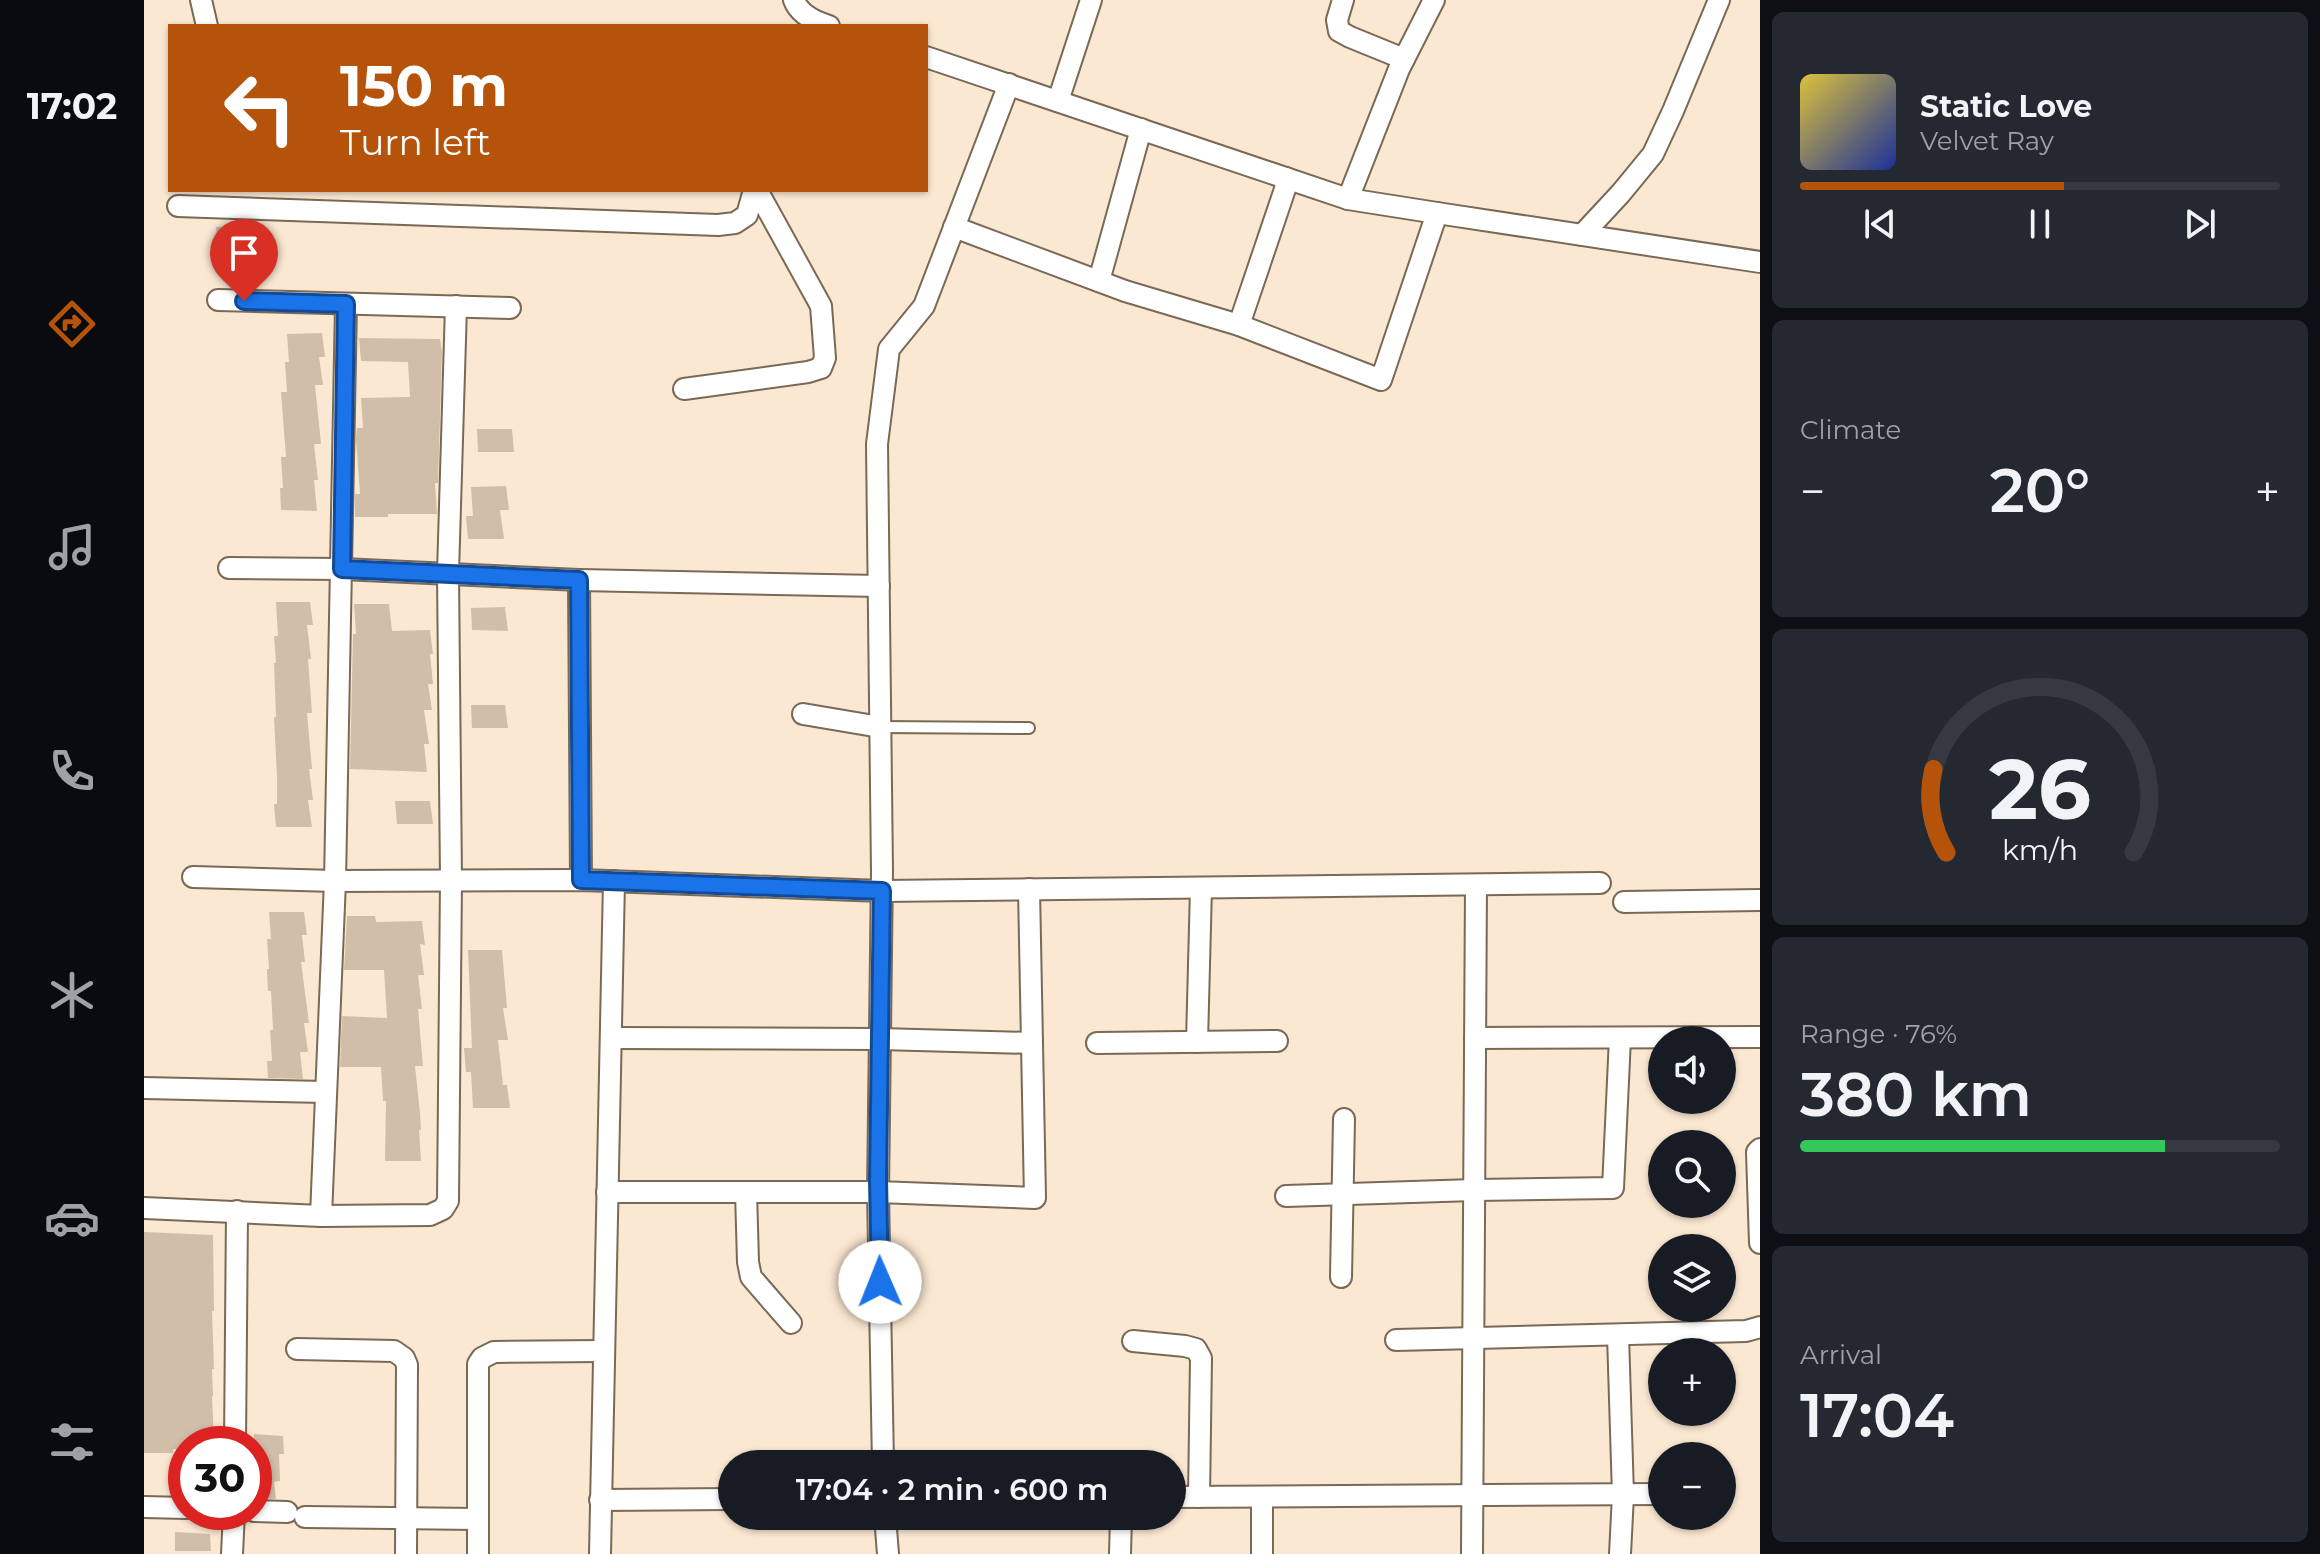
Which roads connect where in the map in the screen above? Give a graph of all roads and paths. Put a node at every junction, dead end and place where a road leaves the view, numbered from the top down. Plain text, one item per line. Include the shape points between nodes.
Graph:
1 (201, 0) edge
2 (794, 0) edge
3 (1091, 0) edge
4 (1343, 0) edge
5 (1434, 0) edge
6 (1719, 0) edge
7 (207, 24) edge
8 (792, 24) edge
9 (822, 24) edge
10 (928, 58) edge
11 (1404, 59) junction
12 (1009, 84) junction
13 (1058, 101) junction
14 (1141, 129) junction
15 (1286, 178) junction
16 (755, 192) edge
17 (757, 192) edge
18 (1348, 199) junction
19 (178, 206) dead end
20 (1437, 213) junction
21 (954, 227) junction
22 (1582, 235) junction
23 (1760, 262) edge
24 (1099, 281) junction
25 (218, 300) dead end
26 (346, 304) junction
27 (456, 306) junction
28 (510, 308) dead end
29 (1239, 325) junction
30 (684, 389) dead end
31 (229, 568) dead end
32 (342, 569) junction
33 (448, 573) junction
34 (579, 580) junction
35 (879, 586) junction
36 (803, 714) dead end
37 (880, 727) junction
38 (1029, 728) dead end
39 (193, 877) dead end
40 (451, 880) junction
41 (581, 880) junction
42 (335, 881) junction
43 (614, 881) junction
44 (1600, 883) dead end
45 (1476, 885) junction
46 (1201, 888) junction
47 (1029, 889) junction
48 (882, 891) junction
49 (1760, 900) edge
50 (1624, 902) dead end
51 (1760, 1037) edge
52 (611, 1038) junction
53 (1475, 1038) junction
54 (1620, 1038) junction
55 (880, 1039) junction
56 (1277, 1041) dead end
57 (1197, 1042) junction
58 (1032, 1043) junction
59 (1097, 1043) dead end
60 (144, 1088) edge
61 (325, 1092) junction
62 (1344, 1119) dead end
63 (1760, 1149) edge
64 (1474, 1190) junction
65 (607, 1192) junction
66 (746, 1192) junction
67 (878, 1192) junction
68 (1343, 1194) junction
69 (1286, 1196) dead end
70 (144, 1208) edge
71 (237, 1211) junction
72 (321, 1216) junction
73 (1760, 1224) edge
74 (1760, 1243) edge
75 (1341, 1277) dead end
76 (791, 1323) dead end
77 (1760, 1327) edge
78 (1618, 1335) junction
79 (1473, 1339) junction
80 (1396, 1340) dead end
81 (1133, 1341) dead end
82 (297, 1349) dead end
83 (603, 1351) junction
84 (235, 1426) edge
85 (883, 1450) edge
86 (1648, 1494) edge
87 (1623, 1495) junction
88 (1186, 1497) edge
89 (1199, 1497) junction
90 (1262, 1497) junction
91 (1473, 1497) junction
92 (718, 1499) edge
93 (600, 1500) junction
94 (144, 1507) edge
95 (168, 1508) edge
96 (272, 1513) edge
97 (406, 1519) junction
98 (478, 1519) junction
99 (233, 1530) edge
100 (886, 1530) edge
101 (1121, 1530) edge
102 (232, 1554) edge
103 (406, 1554) edge
104 (478, 1554) edge
105 (600, 1554) edge
106 (888, 1554) edge
107 (1120, 1554) edge
108 (1262, 1554) edge
109 (1472, 1554) edge
110 (1620, 1554) edge

1 - 7 street
2 - 8 street
2 - 9 street
3 - 13 street
4 - 11 street via 1339,31
5 - 11 street
6 - 22 street via 1653,154
10 - 12 street
11 - 18 street
12 - 13 street
12 - 21 street
13 - 14 street
14 - 15 street
14 - 24 street
15 - 18 street
15 - 29 street
16 - 19 street via 747,215 718,225
17 - 30 street via 821,306 825,358 821,368 808,372
18 - 20 street
20 - 22 street
20 - 29 street via 1381,380
21 - 24 street
21 - 35 street via 924,306 889,349 877,444
22 - 23 street
24 - 29 street
25 - 26 street
26 - 27 street
26 - 32 street
27 - 28 street
27 - 33 street
31 - 32 street
32 - 33 street
32 - 42 street
33 - 34 street
33 - 40 street
34 - 35 street
34 - 41 street
35 - 37 street
36 - 37 street
37 - 38 lane
37 - 48 street
39 - 42 street
40 - 41 street
40 - 42 street
40 - 72 street via 448,1201 430,1215
41 - 43 street
42 - 61 street
43 - 48 street
43 - 52 street
44 - 45 street
45 - 46 street
45 - 53 street
46 - 47 street
46 - 57 street
47 - 48 street
47 - 58 street
48 - 55 street
49 - 50 street
51 - 54 street
52 - 55 street
52 - 65 street
53 - 54 street
53 - 64 street
54 - 64 street via 1613,1188
55 - 58 street
55 - 67 street
56 - 57 street
57 - 59 street
58 - 67 street via 1035,1198
60 - 61 street
61 - 72 street
62 - 68 street
63 - 73 street
64 - 68 street
64 - 79 street
65 - 66 street
65 - 83 street
66 - 67 street
66 - 76 street via 751,1277
67 - 85 street
68 - 69 street
68 - 75 street
70 - 71 street
71 - 72 street
71 - 84 street
73 - 74 street
77 - 78 street
78 - 79 street
78 - 87 street
79 - 80 street
79 - 91 street
81 - 89 street via 1185,1346 1196,1349 1201,1358
82 - 97 street via 394,1351 404,1358
83 - 93 street
83 - 98 street via 494,1352 482,1358 477,1369
86 - 87 street
87 - 91 street
87 - 110 street
88 - 89 street
89 - 90 street
90 - 91 street
90 - 108 street
91 - 109 street
92 - 93 street
93 - 105 street
94 - 95 street
96 - 97 street
97 - 98 street
97 - 103 street
98 - 104 street
99 - 102 street
100 - 106 street
101 - 107 street

